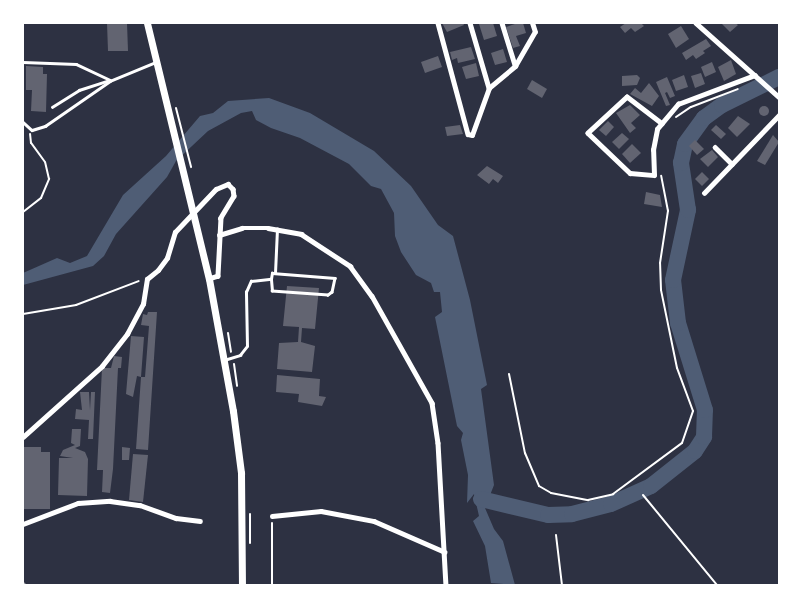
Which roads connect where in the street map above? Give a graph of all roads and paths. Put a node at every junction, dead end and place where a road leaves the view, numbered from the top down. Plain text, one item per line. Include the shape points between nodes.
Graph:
1 (147, 23) edge
2 (438, 23) edge
3 (470, 23) edge
4 (502, 23) edge
5 (533, 23) edge
6 (696, 23) edge
7 (23, 62) edge
8 (156, 62) junction
9 (515, 66) junction
10 (755, 75) junction
11 (110, 81) junction
12 (489, 88) junction
13 (779, 97) edge
14 (52, 107) dead end
15 (779, 115) edge
16 (673, 120) dead end
17 (23, 122) edge
18 (181, 123) dead end
19 (662, 124) junction
20 (32, 130) junction
21 (715, 147) dead end
22 (732, 164) junction
23 (660, 171) dead end
24 (192, 173) dead end
25 (704, 193) dead end
26 (23, 212) edge
27 (277, 229) junction
28 (219, 235) junction
29 (275, 273) junction
30 (146, 279) junction
31 (209, 279) junction
32 (271, 279) junction
33 (23, 314) edge
34 (224, 360) junction
35 (509, 374) dead end
36 (23, 437) edge
37 (643, 495) dead end
38 (272, 516) joint
39 (200, 521) dead end
40 (23, 524) edge
41 (556, 535) dead end
42 (445, 552) junction
43 (242, 585) edge
44 (272, 585) edge
45 (446, 585) edge
46 (562, 585) edge
47 (717, 585) edge

1 - 8 highway
2 - 12 street via 468,134 472,135
3 - 12 street
4 - 9 street
5 - 9 street via 535,32
6 - 10 street
7 - 11 lane via 76,64
8 - 11 lane
8 - 31 highway
9 - 12 street
10 - 13 street
10 - 16 path via 735,91 691,107
10 - 19 street via 678,104
11 - 14 lane via 79,90
11 - 20 lane
15 - 22 street
17 - 20 lane
18 - 24 path
19 - 19 street via 653,150 654,175 630,173 588,133 627,97
20 - 26 path via 30,141 46,162 49,179 41,198
21 - 22 street
22 - 25 street
23 - 35 path via 668,211 661,290 677,368 693,411 682,443 613,494 588,500 551,493 539,486 525,453
27 - 28 street via 242,228
27 - 29 lane
27 - 42 street via 301,234 350,266 418,375 432,403
28 - 30 street via 220,218 234,196 228,184 216,189 175,232 167,258
28 - 31 street via 218,276
29 - 32 lane
29 - 32 lane via 335,278 328,295 272,291
30 - 33 path via 76,305
30 - 36 street via 143,304 127,334 102,366
31 - 34 highway
32 - 34 lane via 251,281 246,292 247,346 240,355
34 - 43 highway via 241,472
37 - 47 path
38 - 42 street via 321,511 374,521
38 - 44 path
39 - 40 street via 110,501 78,503
41 - 46 path
42 - 45 street

